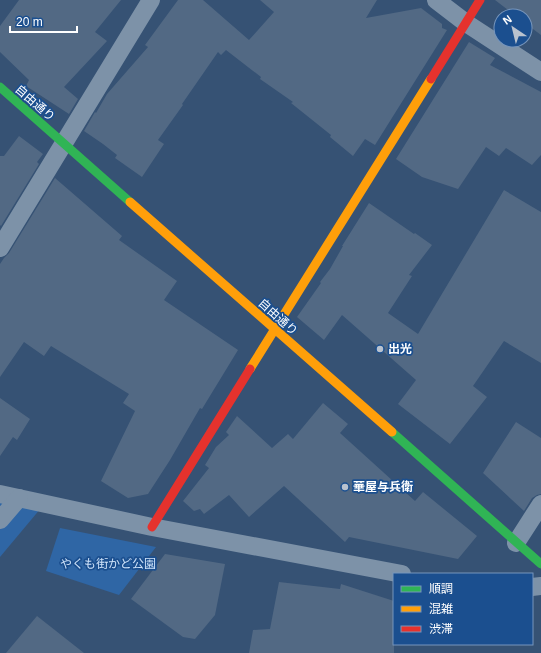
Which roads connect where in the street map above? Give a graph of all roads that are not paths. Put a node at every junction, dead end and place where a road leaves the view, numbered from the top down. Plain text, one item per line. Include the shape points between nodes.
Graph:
1 (151, 0) edge
2 (436, 0) edge
3 (480, 0) edge
4 (466, 23) junction
5 (541, 72) edge
6 (0, 87) edge
7 (64, 144) junction
8 (0, 248) edge
9 (274, 329) junction
10 (7, 495) edge
11 (541, 504) edge
12 (0, 520) edge
13 (152, 527) junction
14 (516, 543) junction
15 (541, 564) edge
16 (397, 573) edge

1 - 7 street
2 - 4 street
3 - 4 main road
4 - 5 street
4 - 9 main road
6 - 7 main road, 自由通り
7 - 8 street
7 - 9 main road, 自由通り
9 - 13 main road
9 - 14 main road, 自由通り
10 - 12 street
10 - 13 street
11 - 14 street
13 - 16 street
14 - 15 main road, 自由通り

